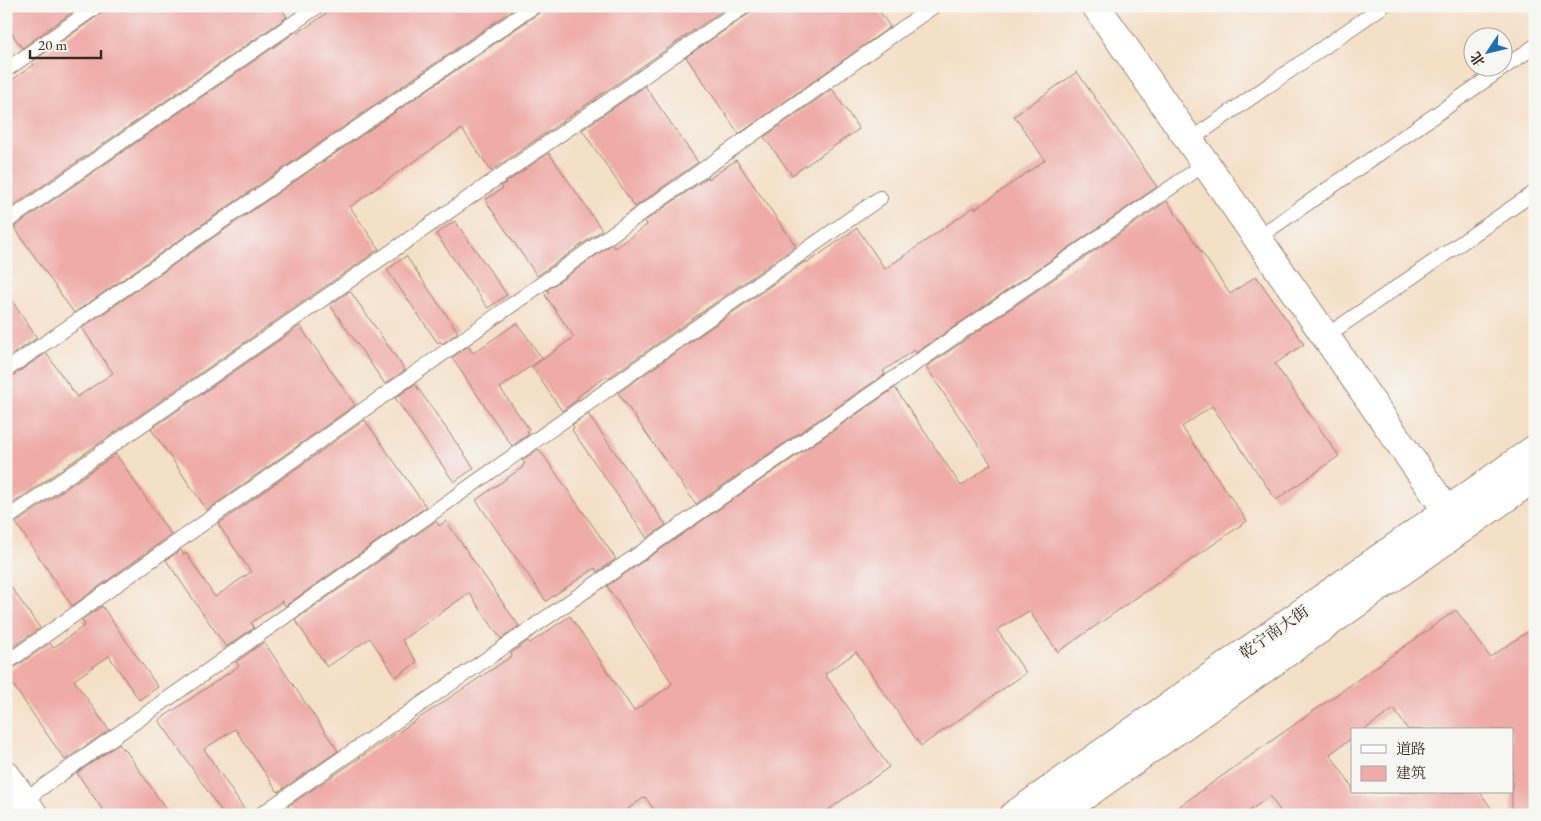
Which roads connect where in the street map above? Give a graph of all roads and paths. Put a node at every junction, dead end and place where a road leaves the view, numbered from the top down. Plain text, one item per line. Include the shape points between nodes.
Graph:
1 (97, 6) edge
2 (318, 6) edge
3 (534, 6) edge
4 (745, 6) edge
5 (934, 6) edge
6 (1096, 6) edge
7 (1383, 6) edge
8 (1535, 46) edge
9 (6, 70) edge
10 (1190, 140) junction
11 (1206, 164) junction
12 (1535, 192) edge
13 (880, 198) dead end
14 (6, 222) edge
15 (1258, 238) junction
16 (1326, 336) junction
17 (6, 370) edge
18 (1535, 449) edge
19 (1535, 477) edge
20 (1447, 510) junction
21 (6, 519) edge
22 (6, 664) edge
23 (6, 775) edge
24 (29, 808) edge
25 (260, 815) edge
26 (1014, 815) edge
27 (1056, 815) edge

1 - 9 lane
2 - 14 lane
3 - 17 lane
4 - 21 lane
5 - 22 lane
6 - 10 main road
7 - 10 lane
8 - 15 lane
10 - 11 main road
11 - 15 main road
11 - 25 lane
12 - 16 lane
13 - 24 lane
15 - 16 main road
16 - 20 main road
18 - 20 main road, 乾宁南大街
19 - 27 main road, 乾宁南大街
20 - 26 main road, 乾宁南大街
23 - 24 main road

